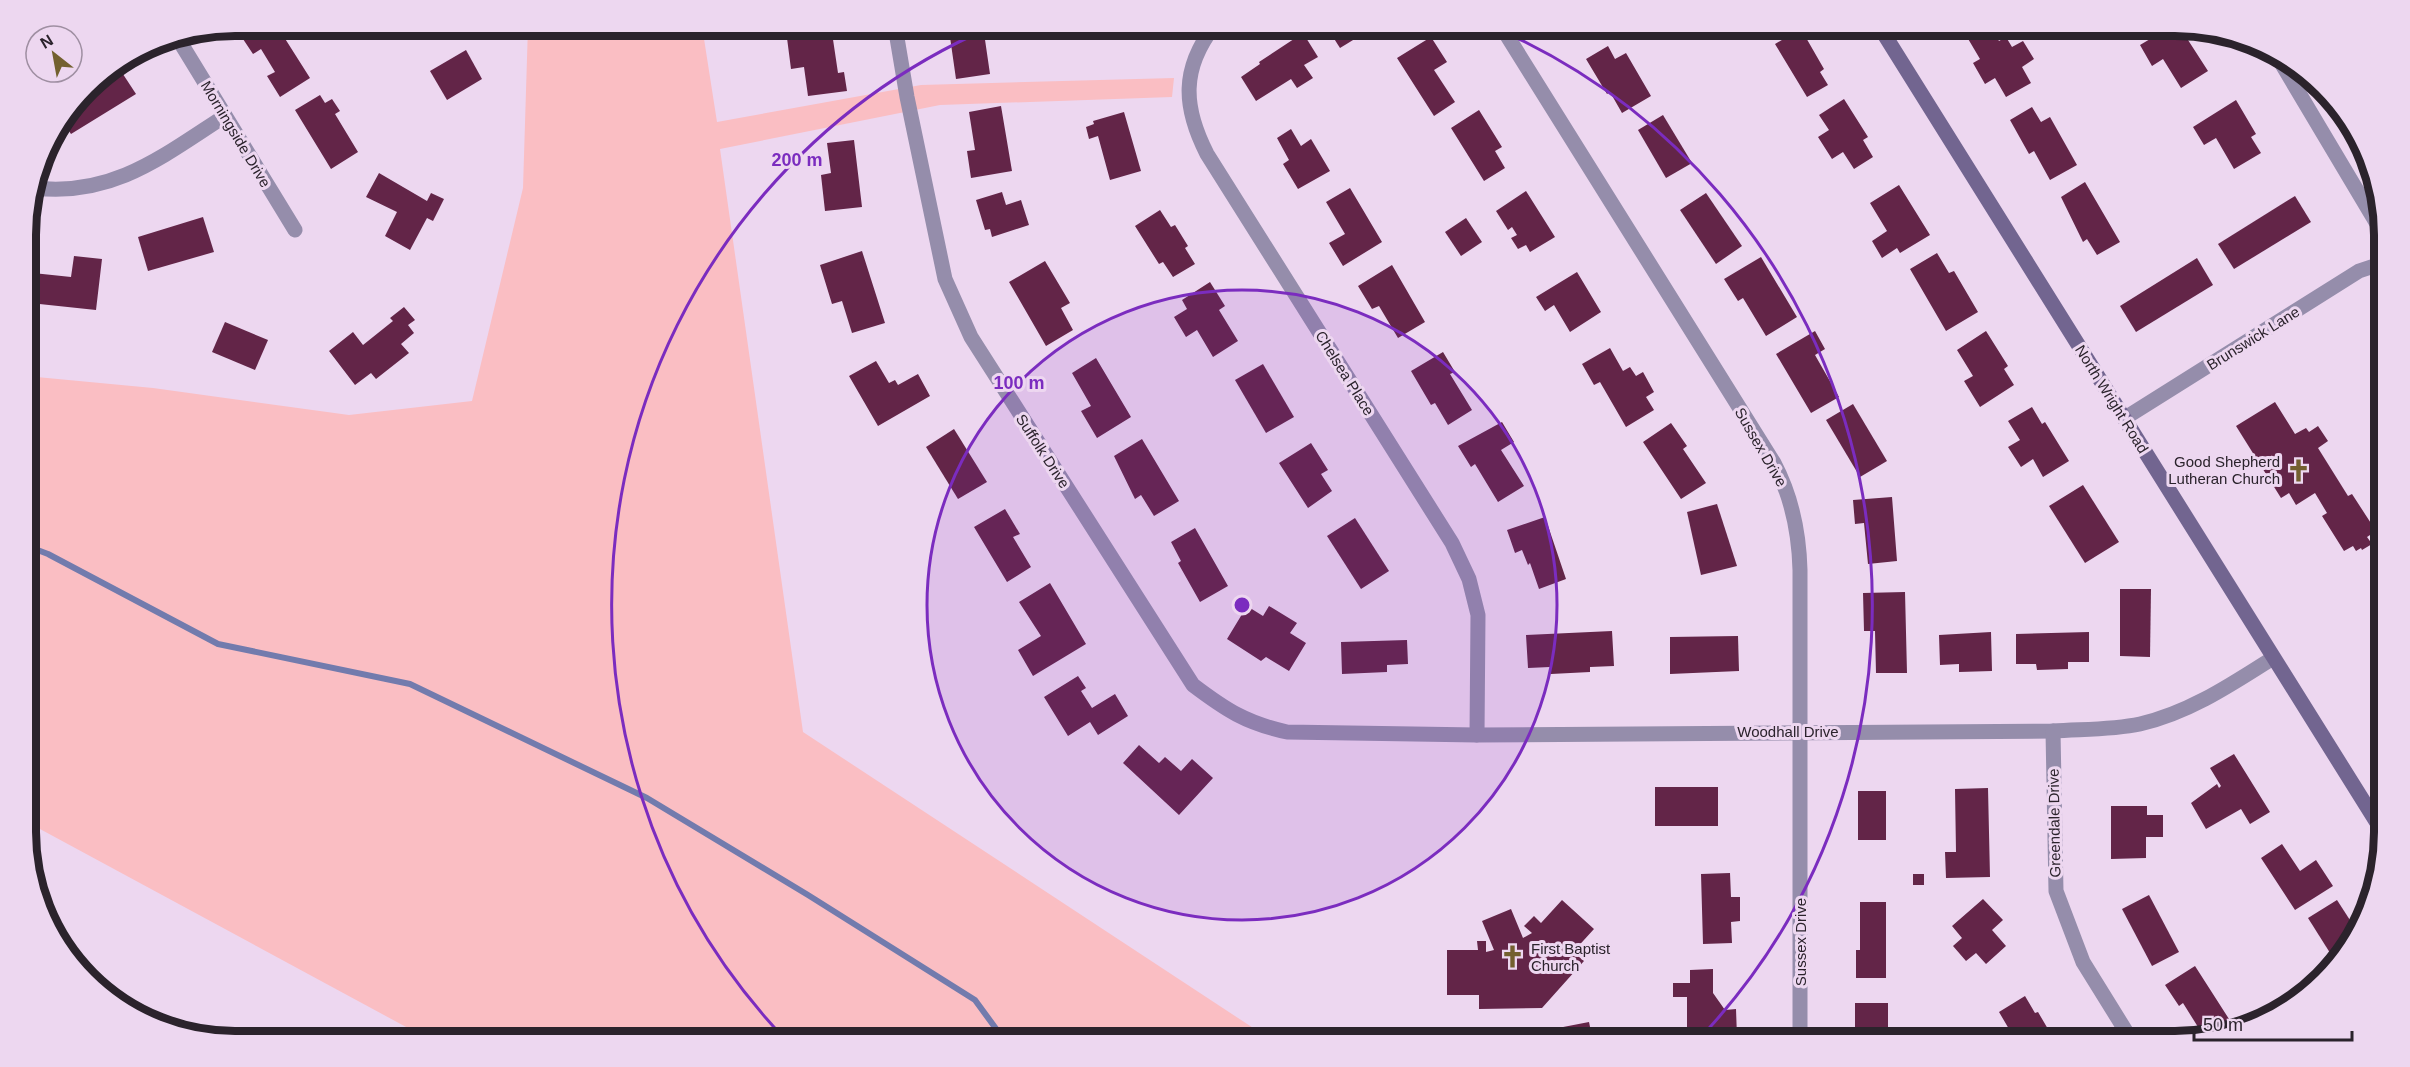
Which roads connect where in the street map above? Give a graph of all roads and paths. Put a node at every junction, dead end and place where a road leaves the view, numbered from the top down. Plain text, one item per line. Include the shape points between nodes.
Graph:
1 (898, 36) edge
2 (1208, 36) edge
3 (1507, 36) edge
4 (1885, 36) edge
5 (181, 44) edge
6 (2286, 70) edge
7 (225, 116) junction
8 (42, 188) edge
9 (2373, 216) edge
10 (295, 230) dead end
11 (2374, 266) edge
12 (2125, 418) junction
13 (2273, 658) junction
14 (1799, 731) junction
15 (2053, 731) junction
16 (1287, 732) joint
17 (1477, 735) junction
18 (2374, 818) edge
19 (1800, 1031) edge
20 (2126, 1031) edge

1 - 16 street, Suffolk Drive via 943,269 971,337 1193,685 1228,712
2 - 17 street, Chelsea Place via 1192,62 1188,87 1195,131 1452,543 1469,579 1478,615
3 - 14 street, Sussex Drive via 1782,479 1799,544
4 - 12 main road, North Wright Road
5 - 7 street, Morningside Drive
6 - 9 street
7 - 8 street via 122,178 82,189
7 - 10 street, Morningside Drive
11 - 12 street, Brunswick Lane via 2359,271
12 - 13 main road, North Wright Road
13 - 15 street, Woodhall Drive via 2174,713 2140,724
13 - 18 main road, North Wright Road
14 - 15 street, Woodhall Drive
14 - 17 street, Woodhall Drive
14 - 19 street, Sussex Drive
15 - 20 street, Greendale Drive via 2056,891 2083,962
16 - 17 street, Woodhall Drive

